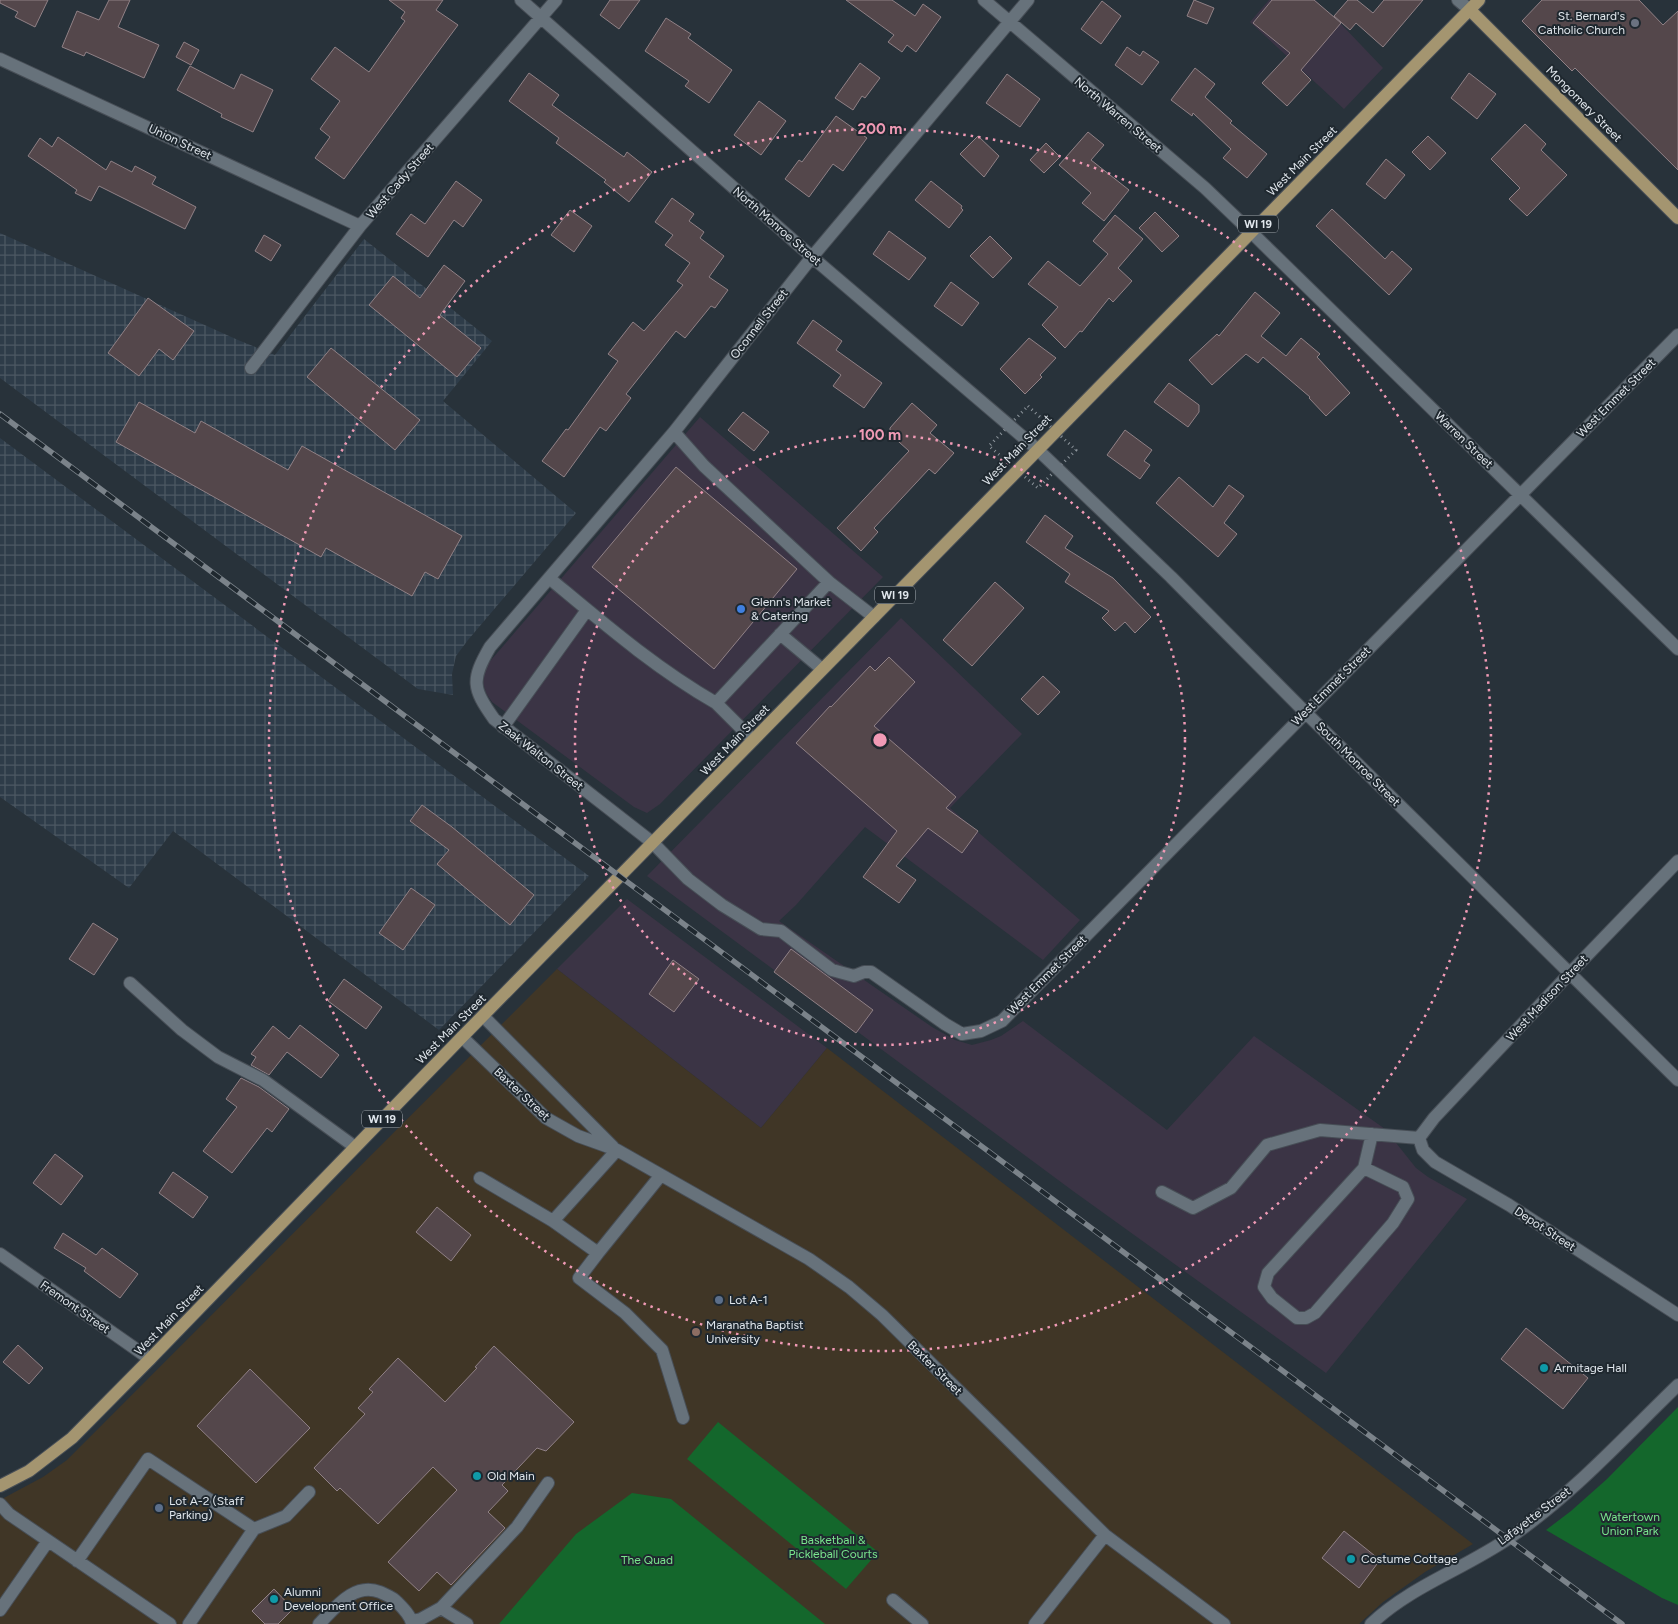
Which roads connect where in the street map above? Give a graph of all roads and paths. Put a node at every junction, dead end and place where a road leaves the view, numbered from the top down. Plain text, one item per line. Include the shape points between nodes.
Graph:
1 (521, 0) edge
2 (556, 0) edge
3 (984, 0) edge
4 (1028, 0) edge
5 (1458, 0) edge
6 (1479, 0) edge
7 (1470, 10) junction
8 (541, 17) junction
9 (1008, 22) junction
10 (0, 59) edge
11 (1678, 218) edge
12 (360, 226) junction
13 (1251, 232) junction
14 (812, 257) junction
15 (1678, 335) edge
16 (251, 368) dead end
17 (674, 432) junction
18 (1037, 449) junction
19 (1520, 494) junction
20 (549, 578) junction
21 (829, 582) junction
22 (587, 610) junction
23 (874, 617) junction
24 (780, 634) junction
25 (490, 646) joint
26 (1678, 649) edge
27 (822, 670) junction
28 (716, 703) junction
29 (1305, 712) junction
30 (503, 727) junction
31 (754, 740) junction
32 (653, 843) junction
33 (1678, 861) edge
34 (1570, 973) junction
35 (130, 983) dead end
36 (483, 1016) junction
37 (981, 1031) joint
38 (462, 1037) junction
39 (1678, 1080) edge
40 (1372, 1134) junction
41 (1419, 1138) junction
42 (355, 1147) junction
43 (617, 1150) junction
44 (1364, 1168) junction
45 (661, 1175) junction
46 (480, 1178) dead end
47 (1162, 1192) dead end
48 (553, 1221) junction
49 (598, 1253) junction
50 (0, 1254) edge
51 (1678, 1315) edge
52 (150, 1359) junction
53 (1678, 1385) edge
54 (683, 1418) dead end
55 (548, 1483) dead end
56 (0, 1486) edge
57 (309, 1492) dead end
58 (0, 1504) edge
59 (254, 1529) junction
60 (1105, 1535) junction
61 (48, 1541) junction
62 (77, 1561) junction
63 (893, 1600) dead end
64 (441, 1608) junction
65 (0, 1610) edge
66 (412, 1622) edge
67 (170, 1624) edge
68 (188, 1624) edge
69 (319, 1624) edge
70 (467, 1624) edge
71 (922, 1624) edge
72 (1036, 1624) edge
73 (1224, 1624) edge
74 (1371, 1624) edge

1 - 8 street, North Monroe Street
2 - 8 street, West Cady Street
3 - 9 street, North Warren Street
4 - 9 street, Oconnell Street
5 - 7 street
6 - 7 main road, West Main Street / WI 19
7 - 11 main road, Mongomery Street
7 - 13 main road, West Main Street / WI 19
8 - 12 street, West Cady Street
8 - 14 street, North Monroe Street
9 - 13 street, North Warren Street via 1204,188
9 - 14 street, Oconnell Street
10 - 12 street, Union Street
12 - 16 street, West Cady Street
13 - 18 main road, West Main Street / WI 19
13 - 19 street, Warren Street
14 - 17 street, Oconnell Street
14 - 18 street, North Monroe Street
15 - 19 street, West Emmet Street
17 - 20 street, Oconnell Street
17 - 21 street via 704,466
18 - 23 main road, West Main Street / WI 19
18 - 29 street, South Monroe Street via 1164,570
19 - 26 street, Warren Street
19 - 29 street, West Emmet Street
20 - 22 street
20 - 25 street, Oconnell Street
21 - 23 street
21 - 24 street
22 - 28 street via 690,688
22 - 30 street
23 - 27 main road, West Main Street / WI 19
24 - 27 street
24 - 28 street
25 - 30 street, Zaak Walton Street via 476,677 479,698
27 - 31 main road, West Main Street / WI 19
28 - 31 street
29 - 34 street, South Monroe Street
29 - 37 street, West Emmet Street via 1002,1021
30 - 32 street, Zaak Walton Street
31 - 32 main road, West Main Street / WI 19
32 - 36 main road, West Main Street / WI 19
32 - 37 street, Zaak Walton Street via 688,879 722,905 761,929 781,931 832,970 854,976 871,972 962,1034
33 - 34 street, West Madison Street
34 - 39 street, South Monroe Street
34 - 41 street, West Madison Street
35 - 42 street via 218,1058 263,1080
36 - 38 main road, West Main Street / WI 19
36 - 43 street, Baxter Street
38 - 42 main road, West Main Street / WI 19
38 - 43 street, Baxter Street via 546,1118 578,1136
40 - 41 street
40 - 44 street
40 - 47 street via 1320,1130 1267,1145 1231,1188 1193,1208
41 - 51 street, Depot Street via 1423,1150 1435,1162 1509,1205
42 - 52 main road, West Main Street / WI 19
43 - 45 street, Baxter Street
43 - 48 street
44 - 44 street via 1268,1273 1264,1287 1272,1298 1297,1318 1315,1313 1393,1223 1408,1199 1403,1187
45 - 49 street
45 - 60 street, Baxter Street via 809,1259 848,1287 882,1316
46 - 48 street
48 - 49 street
49 - 54 street via 579,1278 625,1312 662,1350
50 - 52 street, Fremont Street
52 - 56 main road, West Main Street / WI 19 via 72,1438 29,1470
53 - 74 street, Lafayette Street via 1585,1476 1544,1511 1509,1538 1398,1601
55 - 64 street via 517,1527
57 - 59 street via 286,1516
58 - 61 street
59 - 62 street via 148,1458
59 - 68 street
60 - 72 street
60 - 73 street, Baxter Street
61 - 62 street
61 - 65 street
62 - 67 street
63 - 71 street
64 - 66 street
64 - 70 street
66 - 69 street via 395,1600 372,1589 344,1598

